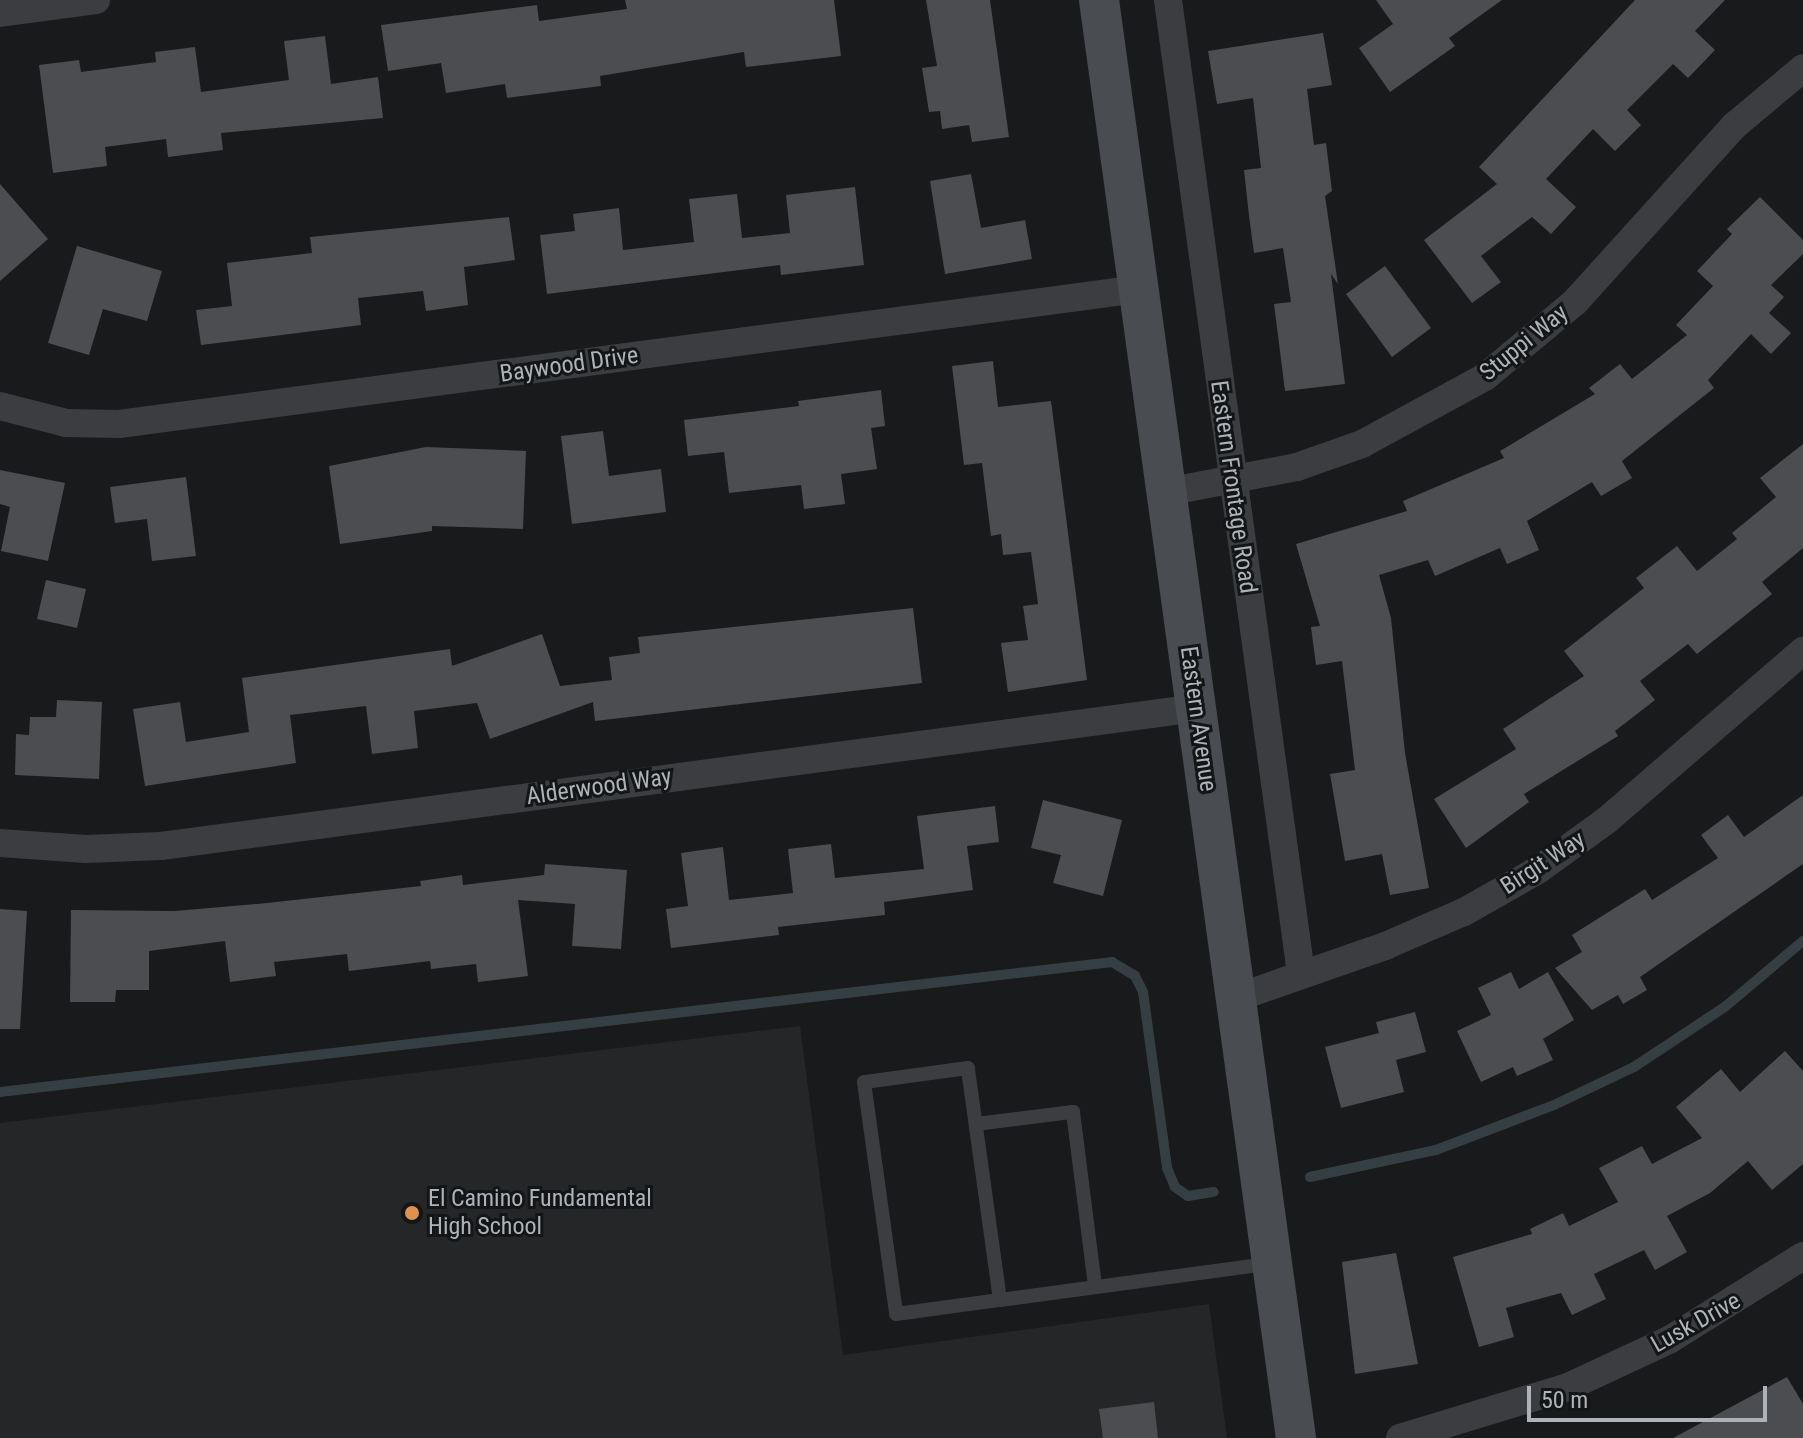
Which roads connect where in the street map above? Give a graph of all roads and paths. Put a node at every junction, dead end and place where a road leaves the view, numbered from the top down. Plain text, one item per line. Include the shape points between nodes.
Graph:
1 (96, 0) edge
2 (1099, 0) edge
3 (1168, 0) edge
4 (0, 13) edge
5 (1803, 68) edge
6 (1139, 289) junction
7 (0, 406) edge
8 (1233, 481) junction
9 (1166, 492) junction
10 (1803, 651) edge
11 (1196, 708) junction
12 (0, 843) edge
13 (1301, 973) junction
14 (1236, 998) junction
15 (976, 1124) junction
16 (1803, 1256) edge
17 (1272, 1263) junction
18 (1095, 1287) junction
19 (1000, 1300) junction
20 (1296, 1438) edge
21 (1400, 1438) edge

1 - 4 street
2 - 6 main road, Eastern Avenue
3 - 8 street, Eastern Frontage Road
5 - 8 street, Stuppi Way via 1734,126 1575,302 1485,377 1362,444 1297,467
6 - 7 street, Baywood Drive via 119,424 66,423
6 - 9 main road, Eastern Avenue
8 - 9 street, Stuppi Way
8 - 13 street, Eastern Frontage Road
9 - 11 main road, Eastern Avenue
10 - 13 street, Birgit Way via 1607,820 1538,870 1464,912
11 - 12 street, Alderwood Way via 161,846 86,849
11 - 14 main road, Eastern Avenue
13 - 14 street, Birgit Way
14 - 17 main road, Eastern Avenue
15 - 18 lane via 1073,1112
15 - 19 lane
15 - 19 lane via 968,1068 864,1082 896,1314
16 - 21 street, Lusk Drive via 1669,1340 1568,1387
17 - 18 lane
17 - 20 main road, Eastern Avenue
18 - 19 lane

